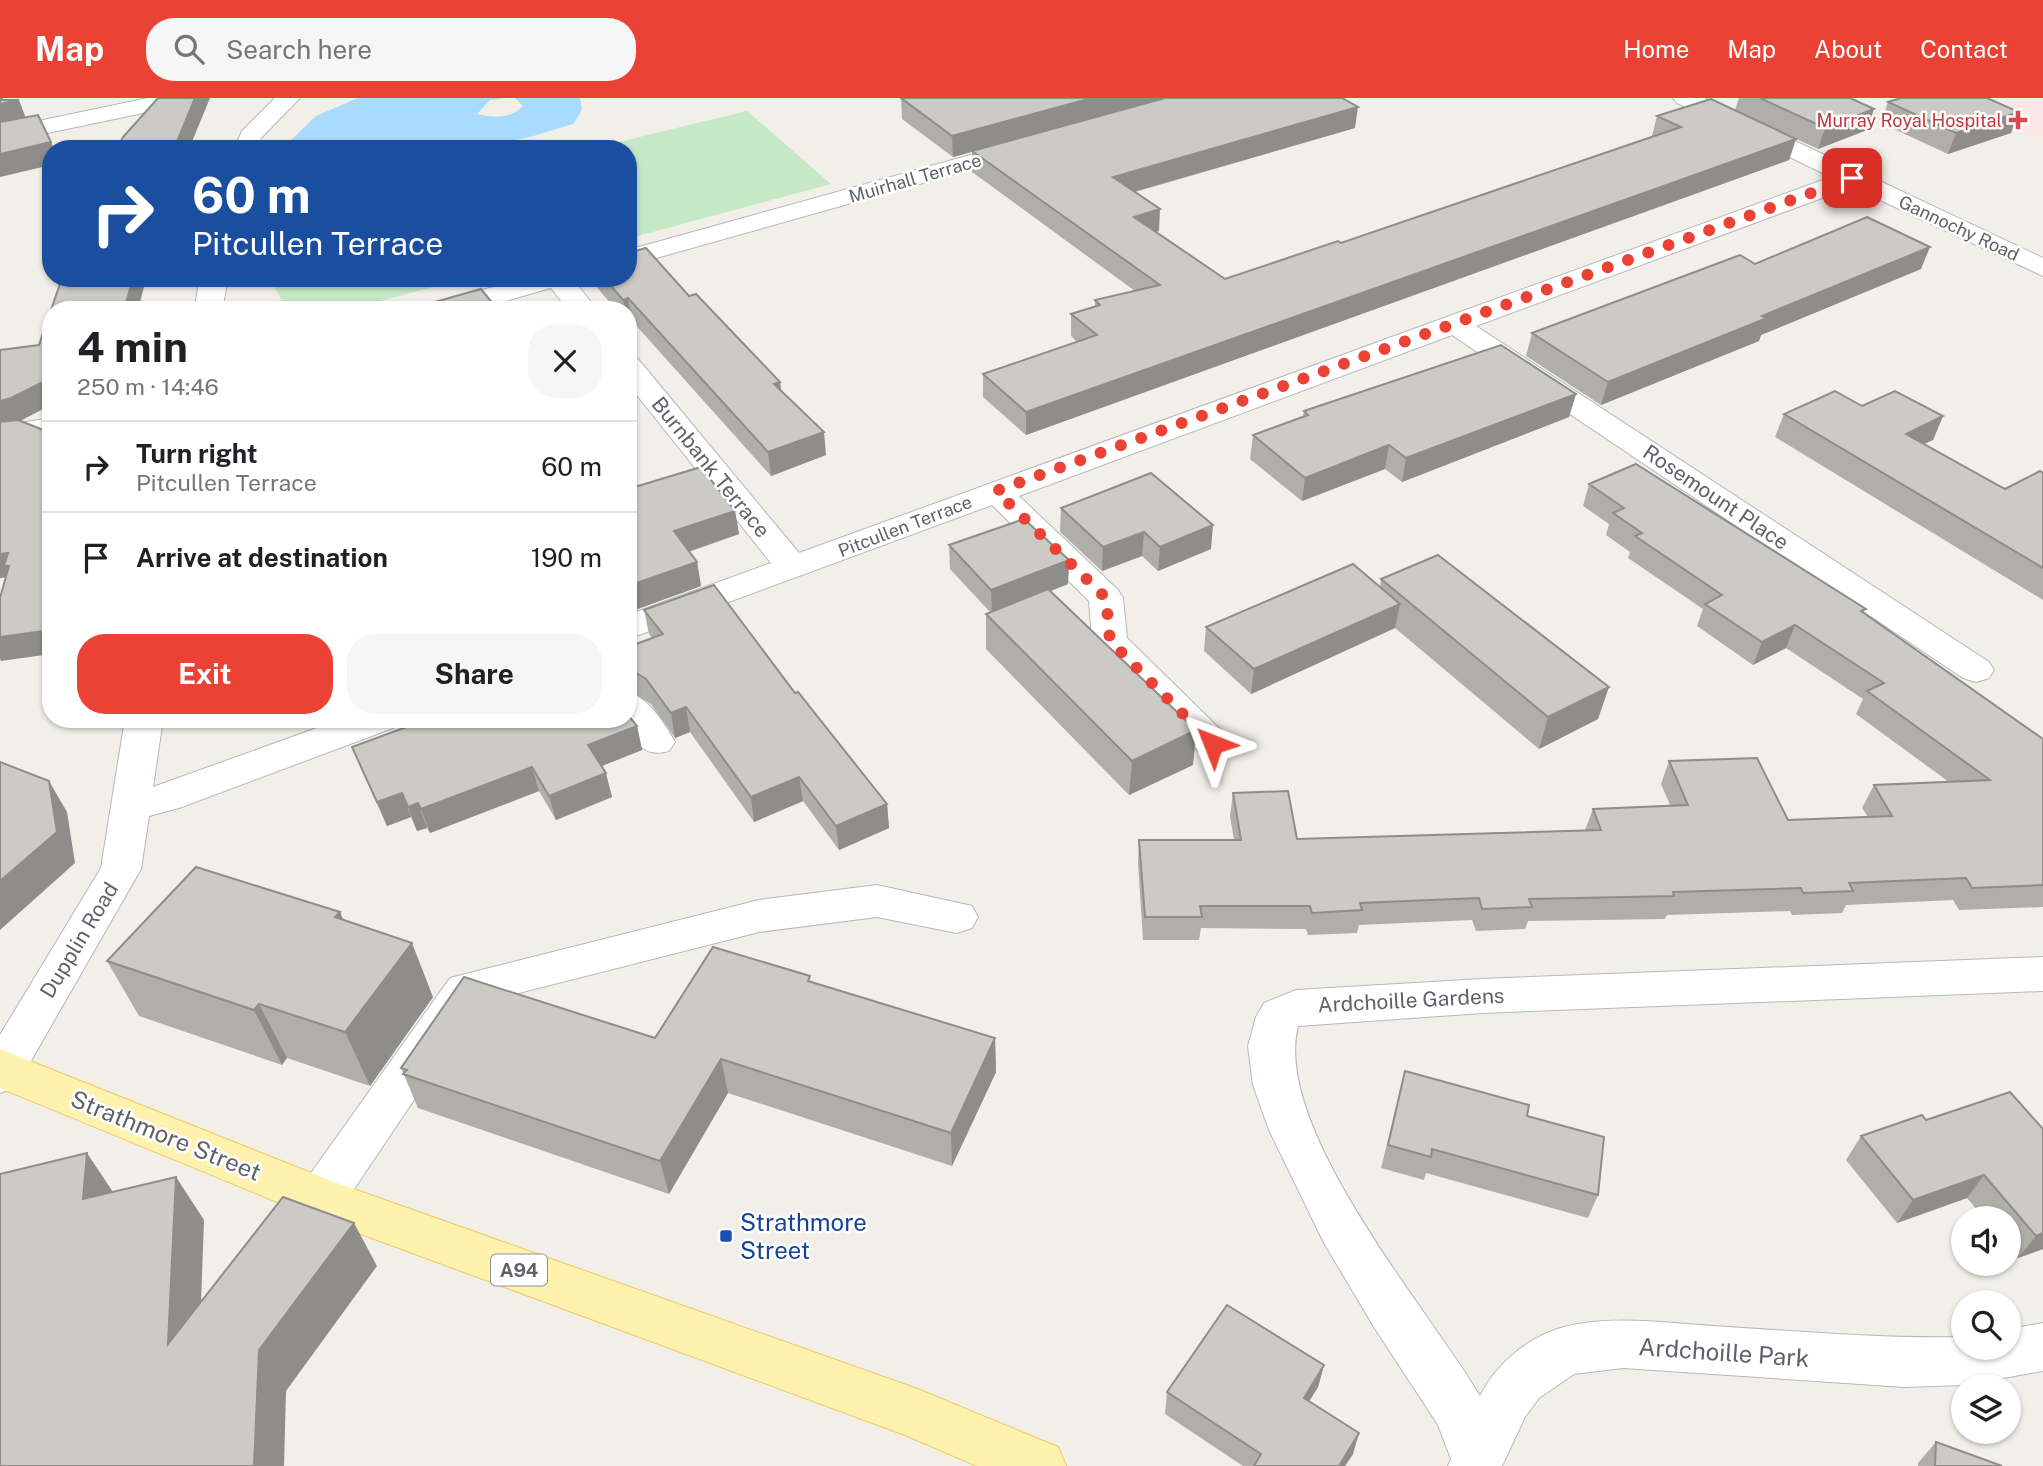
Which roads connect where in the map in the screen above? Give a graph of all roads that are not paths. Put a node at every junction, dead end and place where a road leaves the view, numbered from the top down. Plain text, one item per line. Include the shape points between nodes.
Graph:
1 (181, 98) edge
2 (288, 98) edge
3 (1685, 98) edge
4 (0, 136) edge
5 (249, 140) edge
6 (1045, 142) edge
7 (1852, 178) junction
8 (637, 255) edge
9 (2043, 268) edge
10 (525, 287) edge
11 (564, 287) edge
12 (475, 301) edge
13 (576, 301) edge
14 (1454, 324) junction
15 (637, 376) edge
16 (42, 428) edge
17 (0, 435) edge
18 (996, 491) junction
19 (793, 568) junction
20 (637, 625) edge
21 (1976, 670) dead end
22 (637, 716) edge
23 (143, 728) edge
24 (356, 728) edge
25 (656, 742) dead end
26 (1213, 744) dead end
27 (131, 806) junction
28 (957, 917) dead end
29 (2043, 974) edge
30 (1, 1070) edge
31 (321, 1198) junction
32 (2040, 1353) edge
33 (1476, 1462) edge
34 (1039, 1466) edge

1 - 4 street
2 - 5 street
3 - 7 street, Gannochy Road
6 - 8 street, Muirhall Terrace
7 - 9 street, Gannochy Road
7 - 14 street, Pitcullen Terrace
10 - 12 street
11 - 13 street
14 - 18 street, Pitcullen Terrace
14 - 21 street, Rosemount Place
15 - 19 street, Burnbank Terrace
16 - 17 street
18 - 19 street, Pitcullen Terrace
18 - 26 street via 1106,598 1110,641
19 - 20 street, Pitcullen Terrace
22 - 25 street
23 - 27 street, Dupplin Road
24 - 27 street via 165,798
27 - 30 street, Dupplin Road via 121,869
28 - 31 street via 877,901 759,916 465,990
29 - 33 street, Ardchoille Gardens via 1482,996 1296,1007 1279,1015 1271,1030 1270,1059 1282,1112 1329,1208 1462,1417
30 - 31 main road, Strathmore Street / A94
31 - 34 main road, Strathmore Street / A94 via 915,1413
32 - 33 street, Ardchoille Park via 1904,1363 1623,1344 1564,1351 1521,1380 1506,1399

